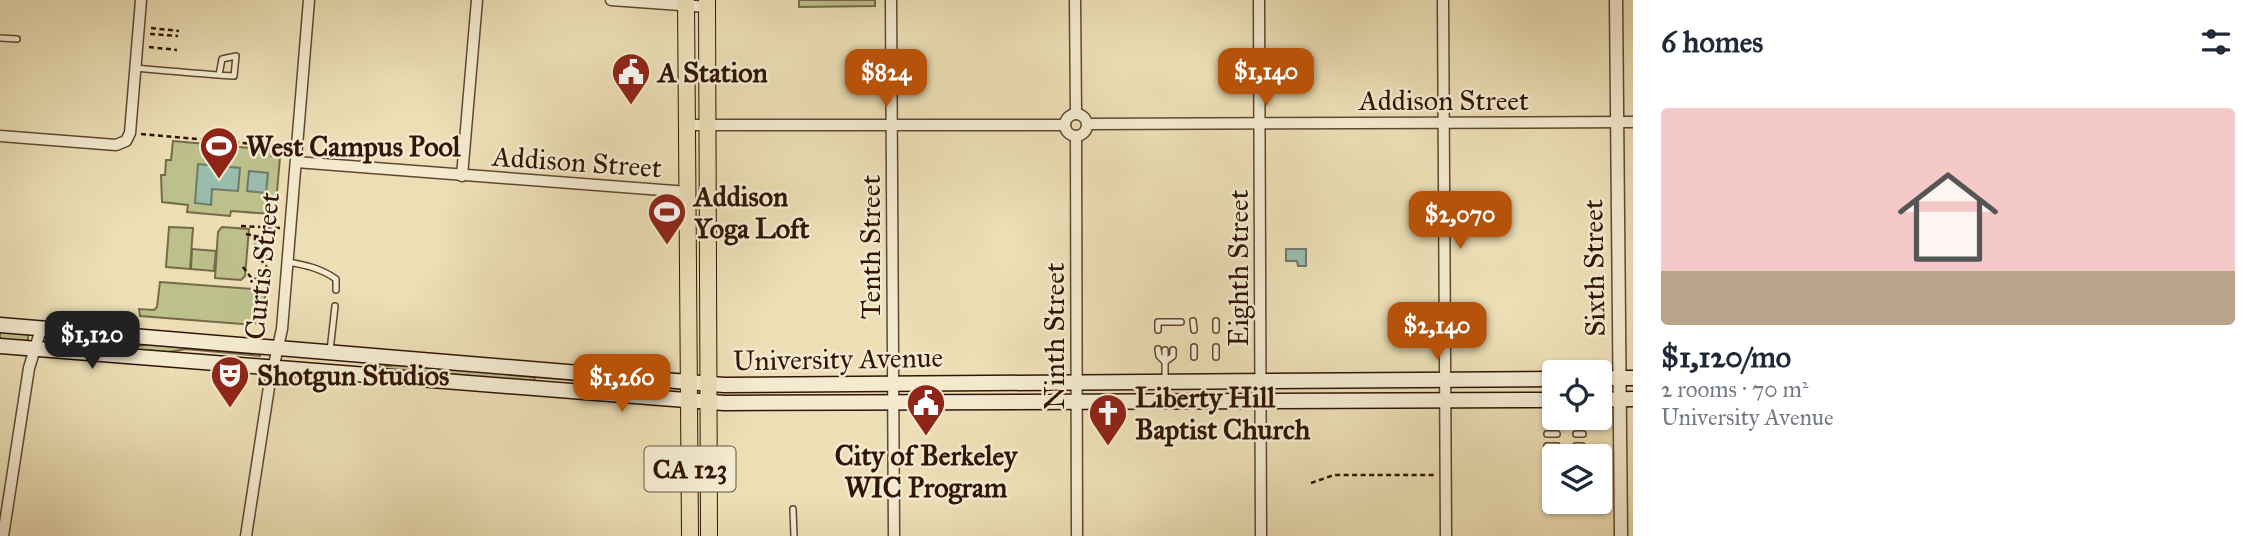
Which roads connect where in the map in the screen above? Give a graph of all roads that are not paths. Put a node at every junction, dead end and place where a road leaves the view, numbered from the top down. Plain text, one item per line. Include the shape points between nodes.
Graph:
1 (141, 0) edge
2 (309, 0) edge
3 (477, 0) edge
4 (611, 0) edge
5 (891, 0) edge
6 (1075, 0) edge
7 (1259, 0) edge
8 (1443, 0) edge
9 (1616, 0) edge
10 (686, 3) edge
11 (707, 3) edge
12 (0, 38) edge
13 (17, 39) dead end
14 (136, 68) junction
15 (219, 75) dead end
16 (1076, 114) junction
17 (1444, 122) junction
18 (1617, 122) junction
19 (1633, 122) edge
20 (1088, 124) junction
21 (1260, 124) junction
22 (688, 125) junction
23 (708, 125) junction
24 (892, 125) junction
25 (1065, 125) junction
26 (0, 136) edge
27 (1076, 136) junction
28 (296, 162) junction
29 (462, 176) junction
30 (688, 192) junction
31 (287, 262) junction
32 (336, 290) dead end
33 (335, 306) dead end
34 (1193, 321) dead end
35 (1216, 321) dead end
36 (1170, 322) junction
37 (1181, 322) dead end
38 (0, 325) edge
39 (41, 329) junction
40 (1158, 330) dead end
41 (1166, 330) dead end
42 (1173, 330) dead end
43 (1194, 330) dead end
44 (1216, 330) dead end
45 (0, 346) edge
46 (277, 347) junction
47 (1194, 347) dead end
48 (1216, 347) dead end
49 (32, 348) junction
50 (1162, 349) dead end
51 (1173, 349) dead end
52 (330, 351) junction
53 (1194, 357) dead end
54 (1216, 357) dead end
55 (1165, 362) junction
56 (272, 369) junction
57 (1626, 378) edge
58 (1542, 379) edge
59 (1261, 380) junction
60 (1445, 380) junction
61 (1077, 381) junction
62 (1165, 381) junction
63 (893, 382) junction
64 (689, 383) junction
65 (709, 384) junction
66 (1627, 399) edge
67 (1542, 400) edge
68 (690, 401) junction
69 (1445, 401) junction
70 (708, 402) junction
71 (1261, 402) junction
72 (1077, 404) junction
73 (893, 405) junction
74 (1547, 434) dead end
75 (1557, 434) dead end
76 (5, 493) edge
77 (793, 509) dead end
78 (3, 536) edge
79 (246, 536) edge
80 (690, 536) edge
81 (709, 536) edge
82 (794, 536) edge
83 (894, 536) edge
84 (1077, 536) edge
85 (1261, 536) edge
86 (1446, 536) edge
87 (1621, 536) edge

1 - 14 street
2 - 28 street, Curtis Street
3 - 29 street
4 - 10 street
5 - 24 street, Tenth Street
6 - 16 street
7 - 21 street, Eighth Street
8 - 17 street
9 - 18 street, Sixth Street
10 - 11 street
10 - 22 main road, CA 123
11 - 23 main road, CA 123
12 - 13 lane
14 - 15 lane
14 - 26 street via 128,137 116,145
16 - 20 street
16 - 25 street via 1068,117
17 - 18 street, Addison Street
17 - 21 street, Addison Street
17 - 60 street
18 - 19 street, Addison Street
18 - 57 street, Sixth Street
20 - 21 street, Addison Street
20 - 27 street via 1086,131
21 - 59 street, Eighth Street
22 - 23 street, Addison Street
22 - 30 main road, CA 123
23 - 24 street, Addison Street
23 - 65 main road, CA 123
24 - 25 street, Addison Street
24 - 63 street, Tenth Street
25 - 27 street via 1067,132
27 - 61 street, Ninth Street
28 - 29 street, Addison Street
28 - 31 street, Curtis Street
29 - 30 street, Addison Street
30 - 64 main road, CA 123
31 - 32 lane via 326,272 336,279
31 - 46 street, Curtis Street
33 - 52 lane
34 - 43 lane
35 - 44 lane
36 - 37 lane
36 - 40 lane via 1158,322
36 - 41 lane
36 - 42 lane
38 - 39 main road, University Avenue
39 - 46 main road, University Avenue
39 - 49 street
45 - 49 main road, University Avenue
46 - 52 main road, University Avenue
46 - 56 street, Curtis Street
47 - 53 lane
48 - 54 lane
49 - 56 main road, University Avenue
49 - 76 street
50 - 55 lane via 1159,356
51 - 55 lane via 1173,356
52 - 64 main road, University Avenue
55 - 62 lane
56 - 68 main road, University Avenue
56 - 79 street, Curtis Street
57 - 66 street, Sixth Street
58 - 60 main road, University Avenue
59 - 60 main road, University Avenue
59 - 62 main road, University Avenue
59 - 71 street, Eighth Street
60 - 69 street
61 - 62 main road, University Avenue
61 - 63 main road, University Avenue
61 - 72 street, Ninth Street
63 - 65 main road, University Avenue
63 - 73 street, Tenth Street
64 - 65 main road, University Avenue
64 - 68 main road, CA 123
65 - 70 main road, CA 123
66 - 87 street, Sixth Street
67 - 69 main road, University Avenue
68 - 70 main road, University Avenue
68 - 80 main road, CA 123
69 - 71 main road, University Avenue
69 - 86 street
70 - 73 main road, University Avenue
70 - 81 main road, CA 123
71 - 72 main road, University Avenue
71 - 85 street, Eighth Street
72 - 73 main road, University Avenue
72 - 84 street, Ninth Street
73 - 83 street, Tenth Street
74 - 75 lane
76 - 78 street
77 - 82 lane

